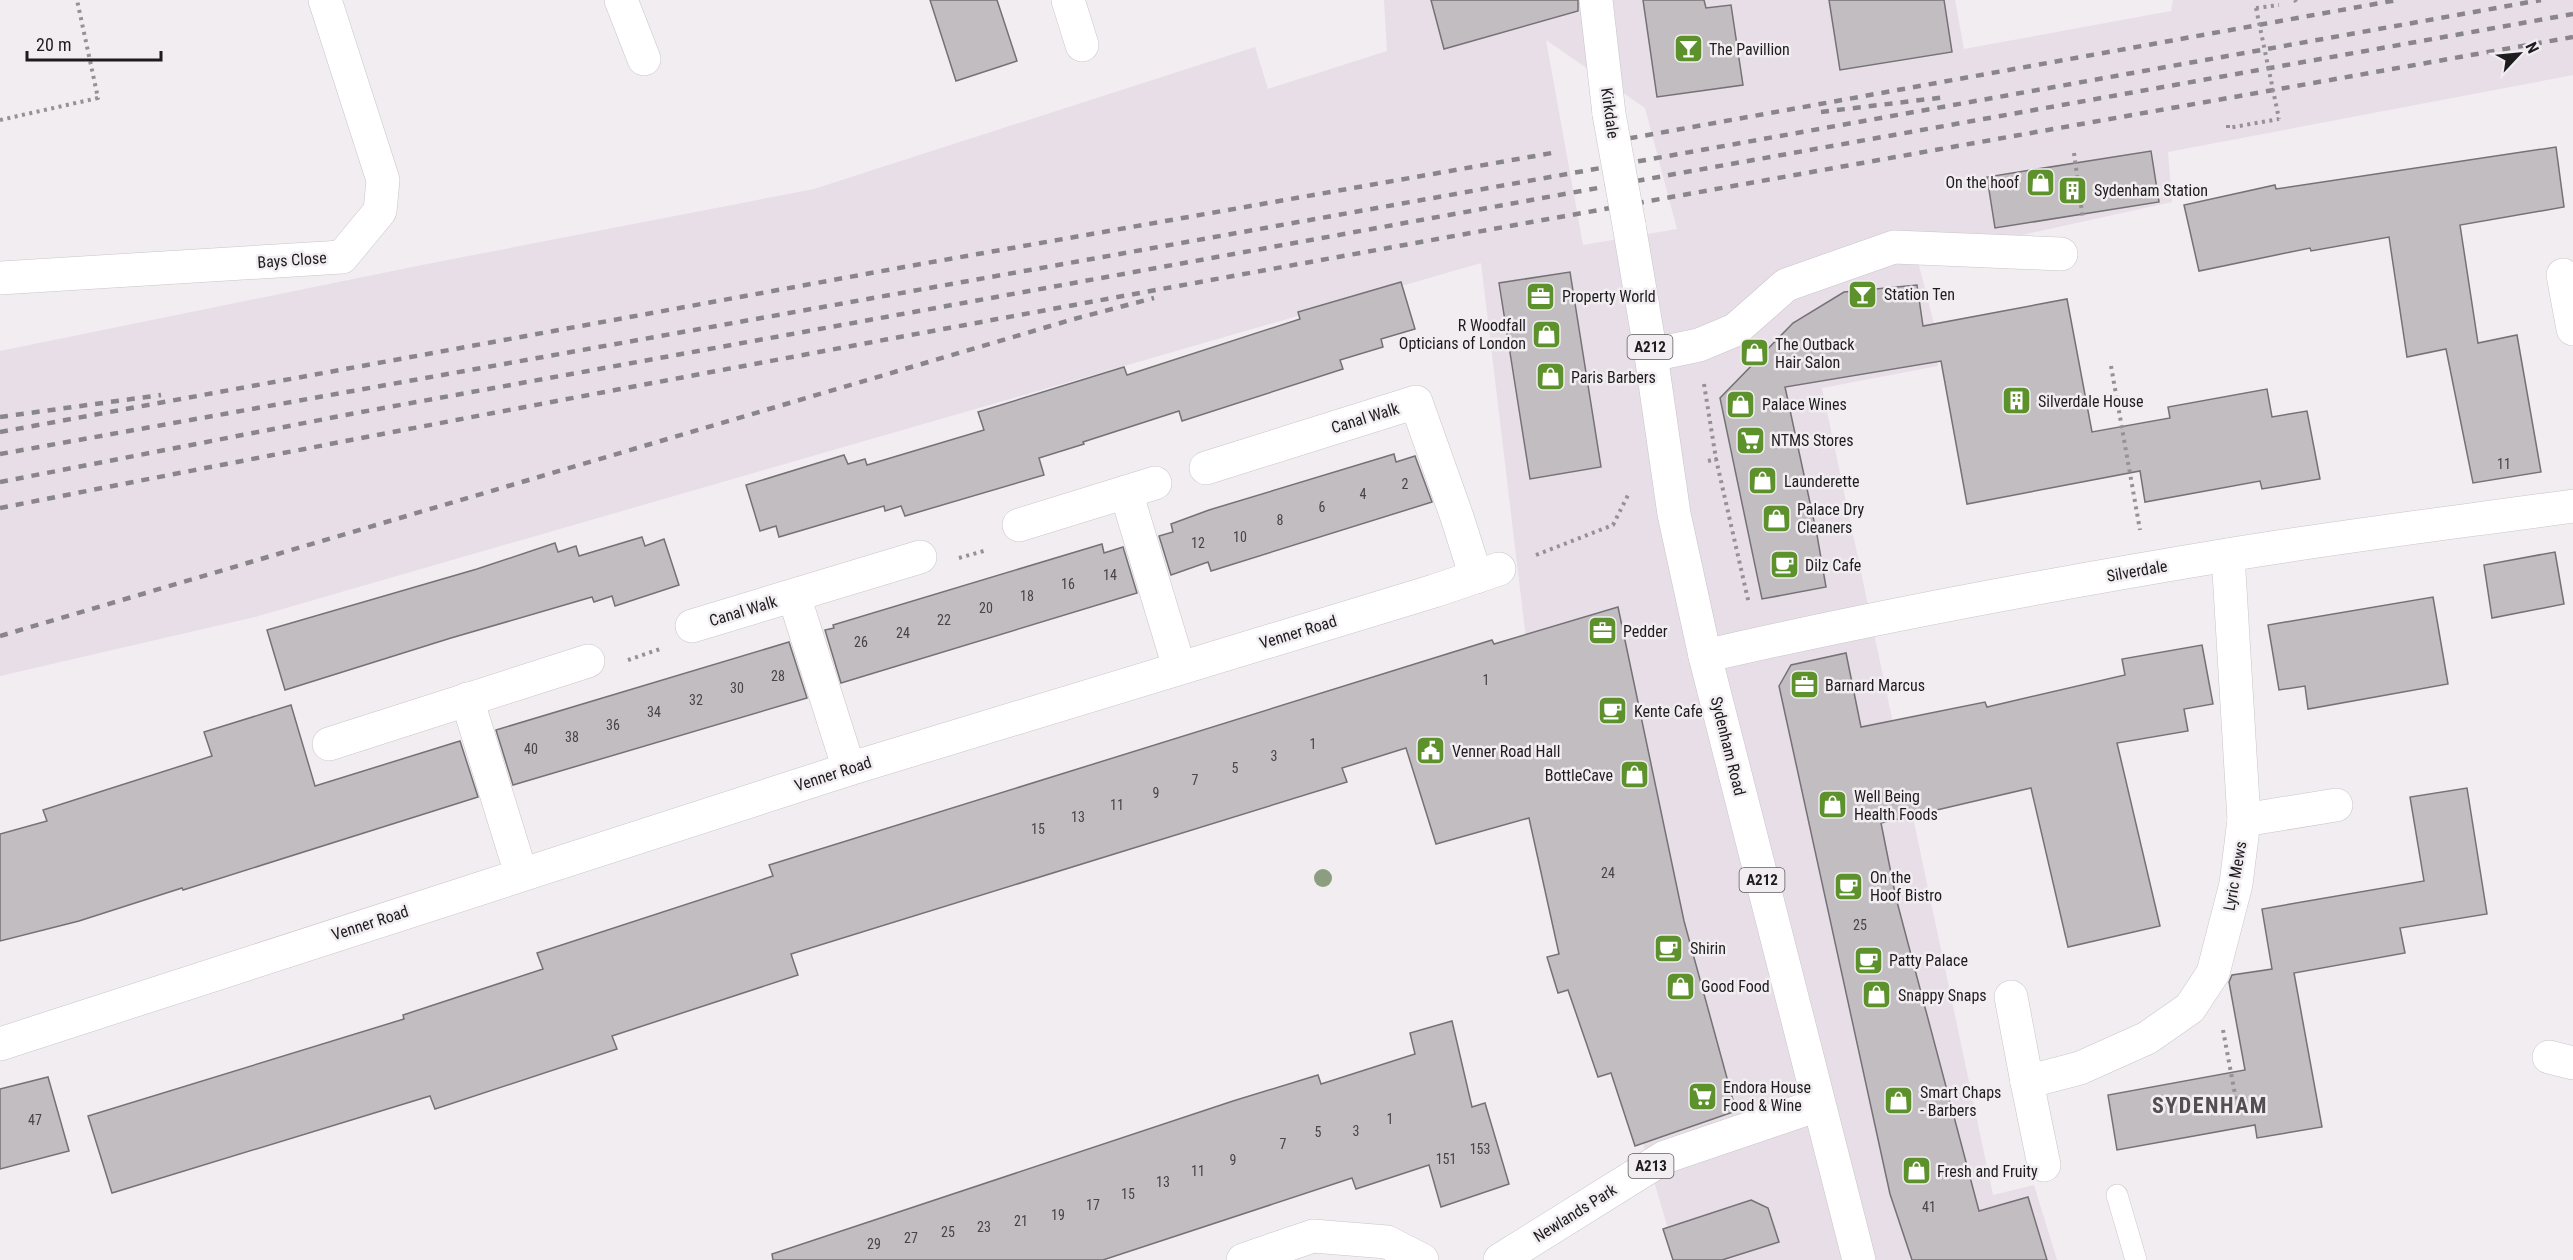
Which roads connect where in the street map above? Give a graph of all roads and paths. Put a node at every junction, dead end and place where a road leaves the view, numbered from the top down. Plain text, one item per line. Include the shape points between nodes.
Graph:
1 (77, 0) edge
2 (325, 0) edge
3 (621, 0) edge
4 (1068, 0) edge
5 (1596, 0) edge
6 (2279, 5) dead end
7 (1082, 45) dead end
8 (644, 59) dead end
9 (0, 120) edge
10 (2228, 125) dead end
11 (2074, 153) dead end
12 (1629, 225) joint
13 (2085, 226) dead end
14 (2061, 254) dead end
15 (2563, 275) dead end
16 (0, 278) edge
17 (2573, 329) edge
18 (1699, 345) junction
19 (1651, 355) junction
20 (2111, 366) dead end
21 (1716, 459) junction
22 (1701, 462) dead end
23 (1206, 468) dead end
24 (1633, 485) dead end
25 (2573, 506) edge
26 (1018, 525) joint
27 (2228, 555) junction
28 (920, 557) joint
29 (2147, 569) junction
30 (1488, 573) junction
31 (794, 596) junction
32 (692, 626) joint
33 (1758, 644) junction
34 (1705, 656) junction
35 (588, 661) joint
36 (1179, 667) junction
37 (467, 699) junction
38 (329, 744) dead end
39 (849, 769) junction
40 (2336, 805) dead end
41 (2244, 820) junction
42 (521, 874) junction
43 (2213, 973) junction
44 (2011, 997) dead end
45 (0, 1044) edge
46 (2027, 1082) junction
47 (1818, 1105) junction
48 (2237, 1105) dead end
49 (2044, 1165) dead end
50 (2117, 1195) dead end
51 (1243, 1260) edge
52 (1422, 1260) edge
53 (1500, 1260) edge
54 (1859, 1260) edge
55 (2136, 1260) edge

1 - 9 path via 98,98
2 - 16 street, Bays Close via 383,180 380,212 342,257
3 - 8 street
4 - 7 street
5 - 12 street, Kirkdale / A212, bridge via 1609,114
6 - 10 path, bridge via 2256,9 2279,119
11 - 13 path
12 - 19 street, Sydenham Road / A212
14 - 18 street via 1894,247 1786,285 1735,330
15 - 17 street
18 - 19 street
18 - 21 path
19 - 34 street, Sydenham Road / A212 via 1674,514
20 - 29 path
21 - 22 path
21 - 33 path
23 - 30 street, Canal Walk via 1416,402 1457,517
24 - 30 path via 1613,525
25 - 27 street, Silverdale
26 - 28 path via 1023,539 923,569
26 - 36 street via 1141,487
27 - 29 street, Silverdale
27 - 41 street, Lyric Mews
28 - 31 street, Canal Walk
29 - 33 street, Silverdale
30 - 36 street, Venner Road
31 - 32 street, Canal Walk
31 - 39 street
32 - 35 path, Canal Walk via 695,638 591,672
33 - 34 street, Silverdale
34 - 47 street, Sydenham Road / A212
35 - 37 street
36 - 39 street, Venner Road
37 - 38 street
37 - 42 street
39 - 42 street, Venner Road
40 - 41 street
41 - 43 street, Lyric Mews via 2236,884
42 - 45 street, Venner Road
43 - 46 street, Lyric Mews via 2190,1008 2147,1038 2080,1068
43 - 48 path
44 - 46 street
46 - 49 street
47 - 53 street, Newlands Park / A213 via 1665,1156
47 - 54 street, Sydenham Road / A212
50 - 55 lane
51 - 52 street via 1313,1236 1387,1242

